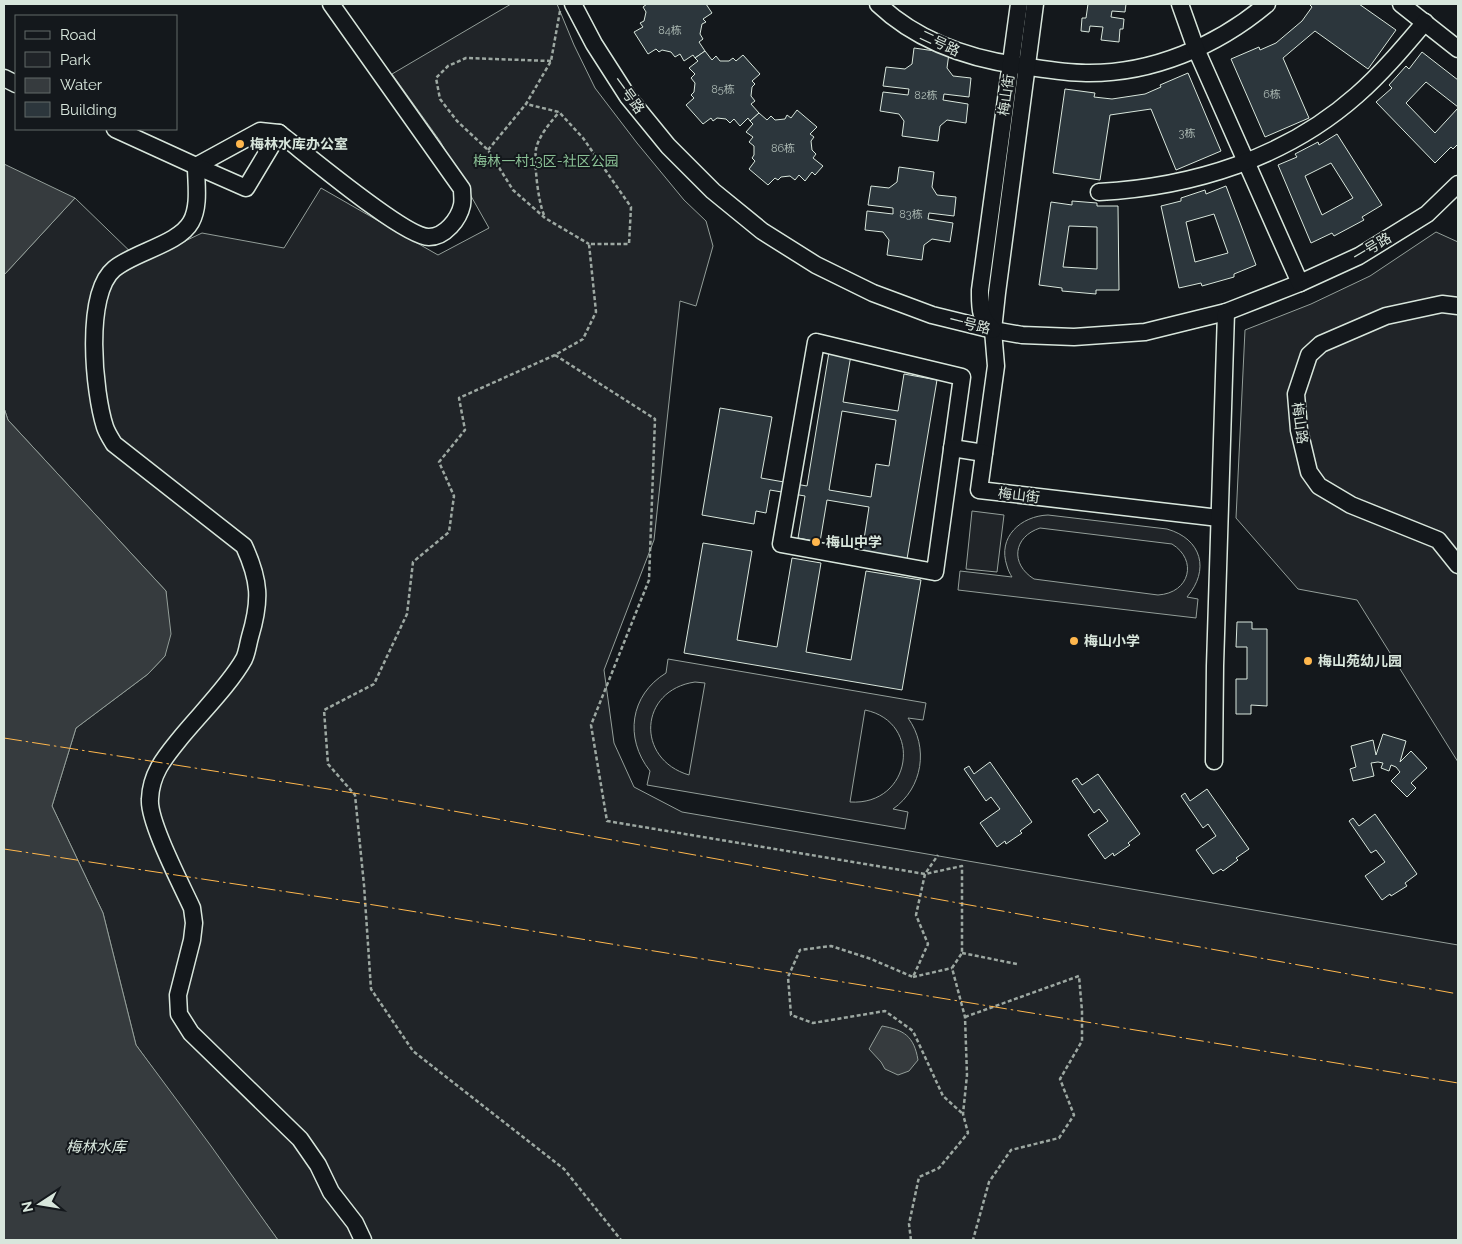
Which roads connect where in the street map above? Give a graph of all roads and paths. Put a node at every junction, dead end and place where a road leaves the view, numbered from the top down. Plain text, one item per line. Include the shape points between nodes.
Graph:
1 (331, 4) edge
2 (562, 4) edge
3 (573, 4) edge
4 (1019, 4) edge
5 (1035, 4) edge
6 (1180, 4) edge
7 (1267, 4) edge
8 (1401, 4) edge
9 (880, 5) edge
10 (1425, 22) junction
11 (1196, 49) junction
12 (1458, 49) edge
13 (551, 61) junction
14 (1019, 65) junction
15 (526, 104) junction
16 (559, 112) junction
17 (117, 130) edge
18 (280, 133) junction
19 (488, 150) junction
20 (1245, 163) junction
21 (196, 166) junction
22 (1458, 184) edge
23 (1099, 192) dead end
24 (545, 218) junction
25 (589, 244) junction
26 (1300, 283) junction
27 (1458, 306) edge
28 (1226, 312) junction
29 (993, 330) junction
30 (555, 355) junction
31 (952, 448) junction
32 (984, 452) junction
33 (1220, 518) junction
34 (1458, 565) edge
35 (1214, 761) dead end
36 (938, 856) dead end
37 (925, 874) junction
38 (962, 952) junction
39 (1017, 964) dead end
40 (952, 968) junction
41 (913, 977) junction
42 (965, 1017) junction
43 (963, 1114) junction
44 (363, 1240) edge
45 (622, 1240) edge
46 (911, 1240) edge
47 (973, 1240) edge

1 - 18 street via 462,189 462,204 455,221 443,234 428,237 410,231
2 - 13 path
3 - 29 street, 一号路 via 628,97 668,146 713,191 762,231 816,265 872,293 932,315
4 - 14 street, 梅山街
5 - 14 street, 梅山街
6 - 11 street
7 - 11 street, 二号路
8 - 10 street
9 - 14 street, 二号路 via 941,45 964,54
10 - 12 street
10 - 20 street via 1375,78 1336,112 1294,139
11 - 14 street, 二号路 via 1143,67 1106,72 1069,72
11 - 20 street
13 - 15 path
13 - 19 path via 466,58 448,66 436,78 440,99 457,121
14 - 29 street, 梅山街
15 - 16 path
15 - 19 path
16 - 24 path via 536,148 537,184
16 - 25 path via 583,138 632,207 629,244
17 - 21 street
18 - 21 street via 260,131
18 - 21 street via 246,188
19 - 24 path via 513,190
20 - 23 street via 1175,184
20 - 26 street
21 - 44 street via 196,203 192,222 180,235 112,270 102,287 96,309 95,371 105,428 114,444 244,546 254,568 258,592 257,613 245,658 161,762 152,781 149,801 153,820 192,908 194,923 178,995 179,1014 191,1033 300,1139
22 - 26 street, 一号路 via 1427,214 1359,256
24 - 25 path
25 - 30 path via 596,312 584,339
26 - 28 street, 一号路
27 - 34 street, 梅山路 via 1442,304 1386,316 1321,344 1309,355 1296,394 1309,472 1319,486 1351,505 1438,540
28 - 29 street, 一号路 via 1145,332 1074,337
28 - 33 street
29 - 32 street, 梅山街 via 996,366
30 - 37 path via 655,419 649,580 590,725 607,821
30 - 45 path via 459,398 465,430 439,462 454,496 449,532 412,562 407,614 374,684 324,710 328,764 356,795 371,989 413,1051 564,1169
31 - 31 street via 935,572 780,544 816,342 962,377
31 - 32 street
32 - 33 street, 梅山街 via 979,490
33 - 35 street
36 - 37 path
37 - 38 path via 962,866
37 - 41 path via 916,915 928,944
38 - 39 path
38 - 40 path
40 - 41 path
40 - 42 path
41 - 43 path via 831,946 800,950 788,977 791,1015 813,1024 885,1011 913,1031 943,1096
42 - 43 path via 967,1075
42 - 47 path via 1079,976 1082,1041 1060,1079 1074,1115 1059,1138 1011,1150 989,1182
43 - 46 path via 968,1133 939,1168 919,1177 908,1224

